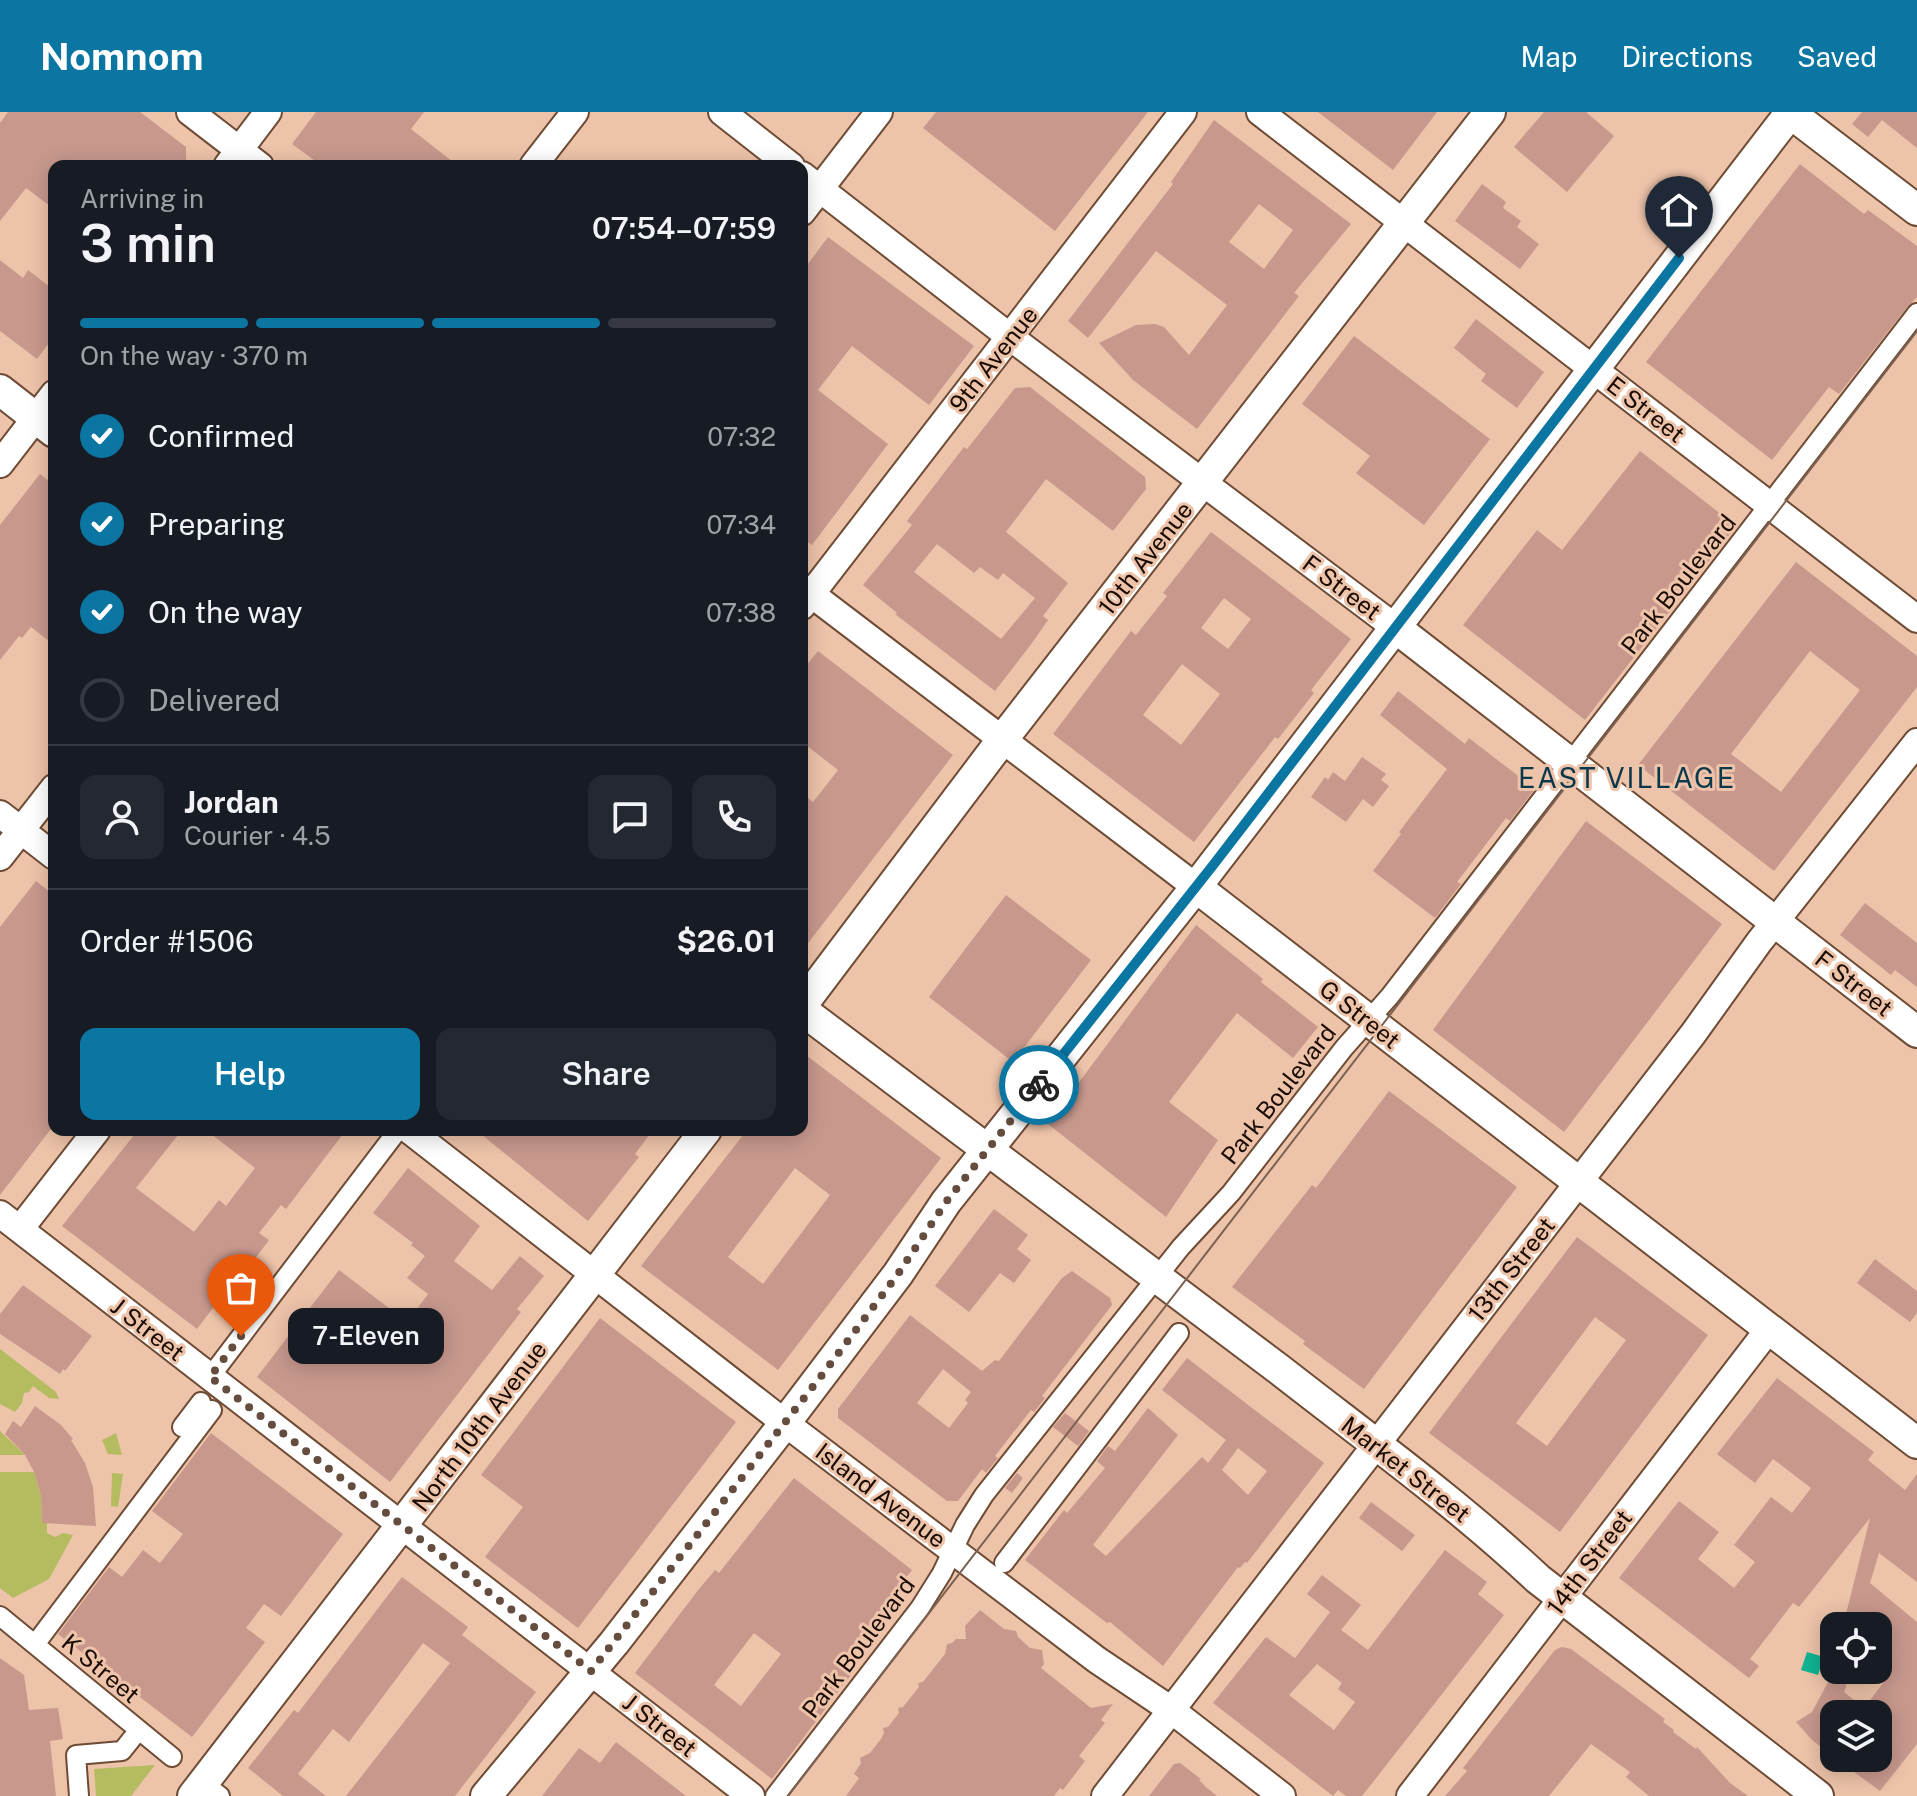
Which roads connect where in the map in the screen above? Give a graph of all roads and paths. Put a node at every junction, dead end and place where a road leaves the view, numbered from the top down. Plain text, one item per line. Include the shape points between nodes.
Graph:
1 (190, 112) edge
2 (268, 112) edge
3 (575, 112) edge
4 (722, 112) edge
5 (879, 112) edge
6 (1183, 112) edge
7 (1260, 112) edge
8 (1490, 112) edge
9 (1790, 112) edge
10 (241, 160) edge
11 (243, 160) edge
12 (538, 160) edge
13 (783, 160) edge
14 (811, 182) edge
15 (1917, 210) edge
16 (1404, 224) junction
17 (1917, 313) edge
18 (1010, 337) junction
19 (1593, 369) junction
20 (0, 390) edge
21 (48, 415) edge
22 (0, 464) edge
23 (1203, 483) junction
24 (1769, 505) junction
25 (808, 592) edge
26 (808, 598) edge
27 (1917, 619) edge
28 (1396, 628) junction
29 (1002, 740) junction
30 (1917, 742) edge
31 (1570, 763) junction
32 (48, 796) edge
33 (0, 814) edge
34 (21, 831) junction
35 (48, 851) edge
36 (0, 857) edge
37 (1196, 887) junction
38 (1776, 923) junction
39 (808, 1000) edge
40 (808, 1013) edge
41 (1368, 1020) junction
42 (1917, 1032) edge
43 (91, 1136) edge
44 (394, 1136) edge
45 (417, 1136) edge
46 (701, 1136) edge
47 (987, 1150) junction
48 (1578, 1182) junction
49 (10, 1221) edge
50 (594, 1275) junction
51 (1157, 1276) junction
52 (1769, 1329) junction
53 (1179, 1333) dead end
54 (207, 1396) junction
55 (785, 1423) junction
56 (182, 1427) dead end
57 (1917, 1443) edge
58 (1376, 1445) junction
59 (402, 1526) junction
60 (953, 1550) junction
61 (1004, 1563) dead end
62 (1562, 1598) junction
63 (0, 1616) edge
64 (36, 1643) junction
65 (591, 1671) junction
66 (1170, 1709) junction
67 (138, 1731) junction
68 (172, 1757) dead end
69 (205, 1792) edge
70 (79, 1796) edge
71 (486, 1796) edge
72 (751, 1796) edge
73 (775, 1796) edge
74 (1105, 1796) edge
75 (1282, 1796) edge
76 (1410, 1796) edge
77 (1818, 1796) edge

1 - 10 main road
2 - 11 main road
3 - 12 main road
4 - 13 main road
5 - 14 main road
6 - 18 main road, 9th Avenue
7 - 16 main road, E Street
8 - 16 main road, 10th Avenue
9 - 15 main road
9 - 19 main road
14 - 18 main road, F Street
16 - 19 main road, E Street
16 - 23 main road, 10th Avenue
17 - 24 street, Park Boulevard
18 - 23 main road, F Street
18 - 25 main road, 9th Avenue
19 - 24 main road, E Street
19 - 28 main road
20 - 21 main road
21 - 22 main road
23 - 28 main road, F Street
23 - 29 main road, 10th Avenue
24 - 27 main road, E Street
24 - 31 street, Park Boulevard
26 - 29 main road, G Street
28 - 31 main road, F Street
28 - 37 main road
29 - 37 main road, G Street
29 - 39 main road, 10th Avenue
30 - 38 main road, 13th Street
31 - 38 main road, F Street
31 - 41 street, Park Boulevard
32 - 34 main road
33 - 34 main road
34 - 35 main road
34 - 36 main road
37 - 41 main road, G Street
37 - 47 main road
38 - 42 main road, F Street
38 - 48 main road, 13th Street
40 - 47 main road, Market Street
41 - 48 main road, G Street
41 - 51 street, Park Boulevard via 1231,1193
43 - 49 main road
44 - 54 street
45 - 50 main road, Island Avenue
46 - 50 main road, North 10th Avenue
47 - 51 main road, Market Street
47 - 55 main road
48 - 52 main road, G Street
48 - 58 main road, 13th Street
49 - 54 main road, J Street
50 - 55 main road, Island Avenue
50 - 59 main road, North 10th Avenue
51 - 58 main road, Market Street
51 - 60 street, Park Boulevard via 984,1495
52 - 57 main road, G Street
52 - 62 main road, 14th Street
53 - 61 street
54 - 56 street
54 - 59 main road, J Street
54 - 64 street
55 - 60 main road, Island Avenue
55 - 65 main road
58 - 62 main road, Market Street
58 - 66 main road, 13th Street
59 - 65 main road, J Street
59 - 69 main road, North 10th Avenue
60 - 66 main road, Island Avenue
60 - 73 street, Park Boulevard via 920,1608
62 - 76 main road, 14th Street
62 - 77 main road, Market Street
63 - 64 street, K Street
64 - 67 street, K Street
65 - 71 main road
65 - 72 main road, J Street
66 - 74 main road, 13th Street
66 - 75 main road, Island Avenue
67 - 68 street, K Street
67 - 70 street via 122,1751 76,1755

